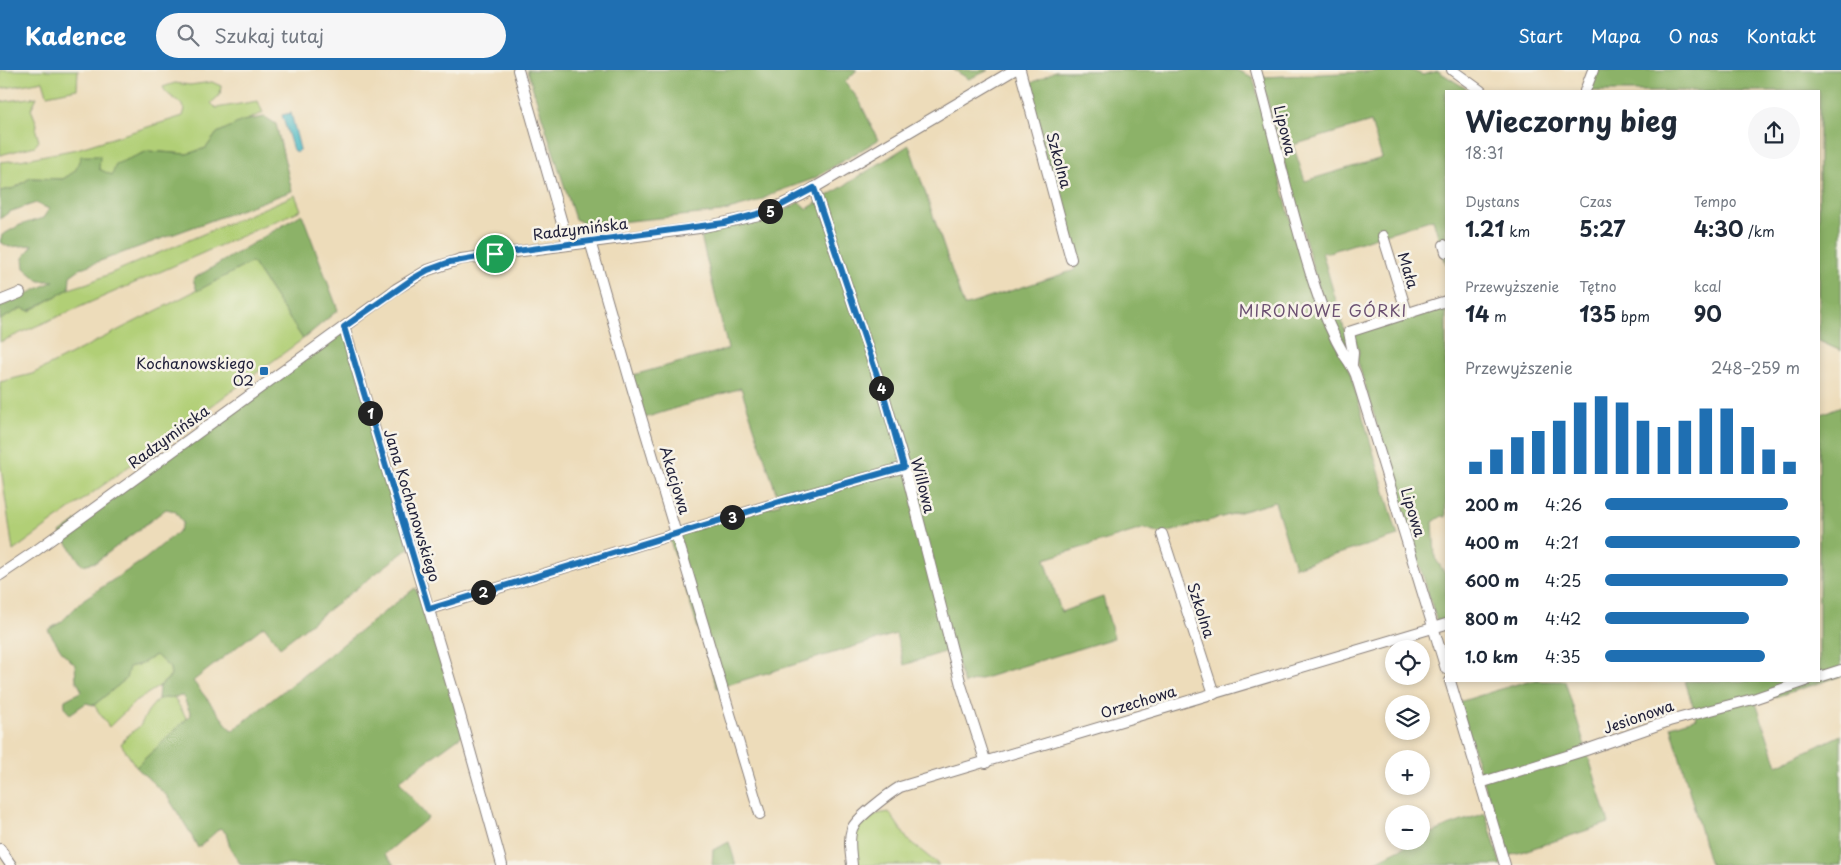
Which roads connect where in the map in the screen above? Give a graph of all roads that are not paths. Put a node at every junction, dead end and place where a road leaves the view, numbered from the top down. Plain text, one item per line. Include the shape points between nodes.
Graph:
1 (518, 70) edge
2 (1014, 70) edge
3 (1020, 70) edge
4 (1256, 70) edge
5 (1452, 70) edge
6 (1593, 70) edge
7 (1480, 90) edge
8 (1585, 90) edge
9 (814, 188) junction
10 (1383, 236) dead end
11 (590, 241) junction
12 (568, 244) junction
13 (1071, 259) dead end
14 (20, 293) dead end
15 (0, 301) edge
16 (1445, 301) edge
17 (1407, 313) junction
18 (344, 327) junction
19 (1352, 364) junction
20 (904, 467) junction
21 (676, 534) junction
22 (1162, 534) dead end
23 (0, 574) edge
24 (429, 609) junction
25 (1445, 624) edge
26 (1434, 628) junction
27 (1445, 666) edge
28 (1841, 670) edge
29 (1820, 677) edge
30 (1450, 682) edge
31 (1803, 682) edge
32 (1214, 694) junction
33 (986, 763) junction
34 (1480, 783) junction
35 (760, 814) dead end
36 (0, 849) edge
37 (10, 865) edge
38 (502, 865) edge
39 (852, 865) edge
40 (1506, 865) edge

1 - 12 street
2 - 9 street, Radzymińska
3 - 13 street, Szkolna
4 - 19 street, Lipowa via 1280,170 1316,291
5 - 7 street
6 - 8 street
9 - 11 street, Radzymińska via 772,210 743,219 699,228
9 - 20 street, Willowa via 885,399
10 - 17 street, Mała
11 - 12 street, Radzymińska
11 - 21 street, Akacjowa
12 - 18 street, Radzymińska via 461,259 440,265 414,278
14 - 15 street
16 - 17 street
17 - 19 street, Lipowa via 1349,332
18 - 23 street, Radzymińska
18 - 24 street, Jana Kochanowskiego
19 - 26 street, Lipowa
20 - 21 street
20 - 33 street, Willowa via 960,685
21 - 24 street
21 - 35 street, Akacjowa
22 - 32 street, Szkolna
24 - 38 street, Jana Kochanowskiego
25 - 26 street, Orzechowa
26 - 27 street, Lipowa
26 - 32 street, Orzechowa
28 - 29 street
30 - 34 street
31 - 34 street, Jesionowa via 1669,721
32 - 33 street, Orzechowa
33 - 39 street, Orzechowa via 891,792 852,829
34 - 40 street
36 - 37 street

